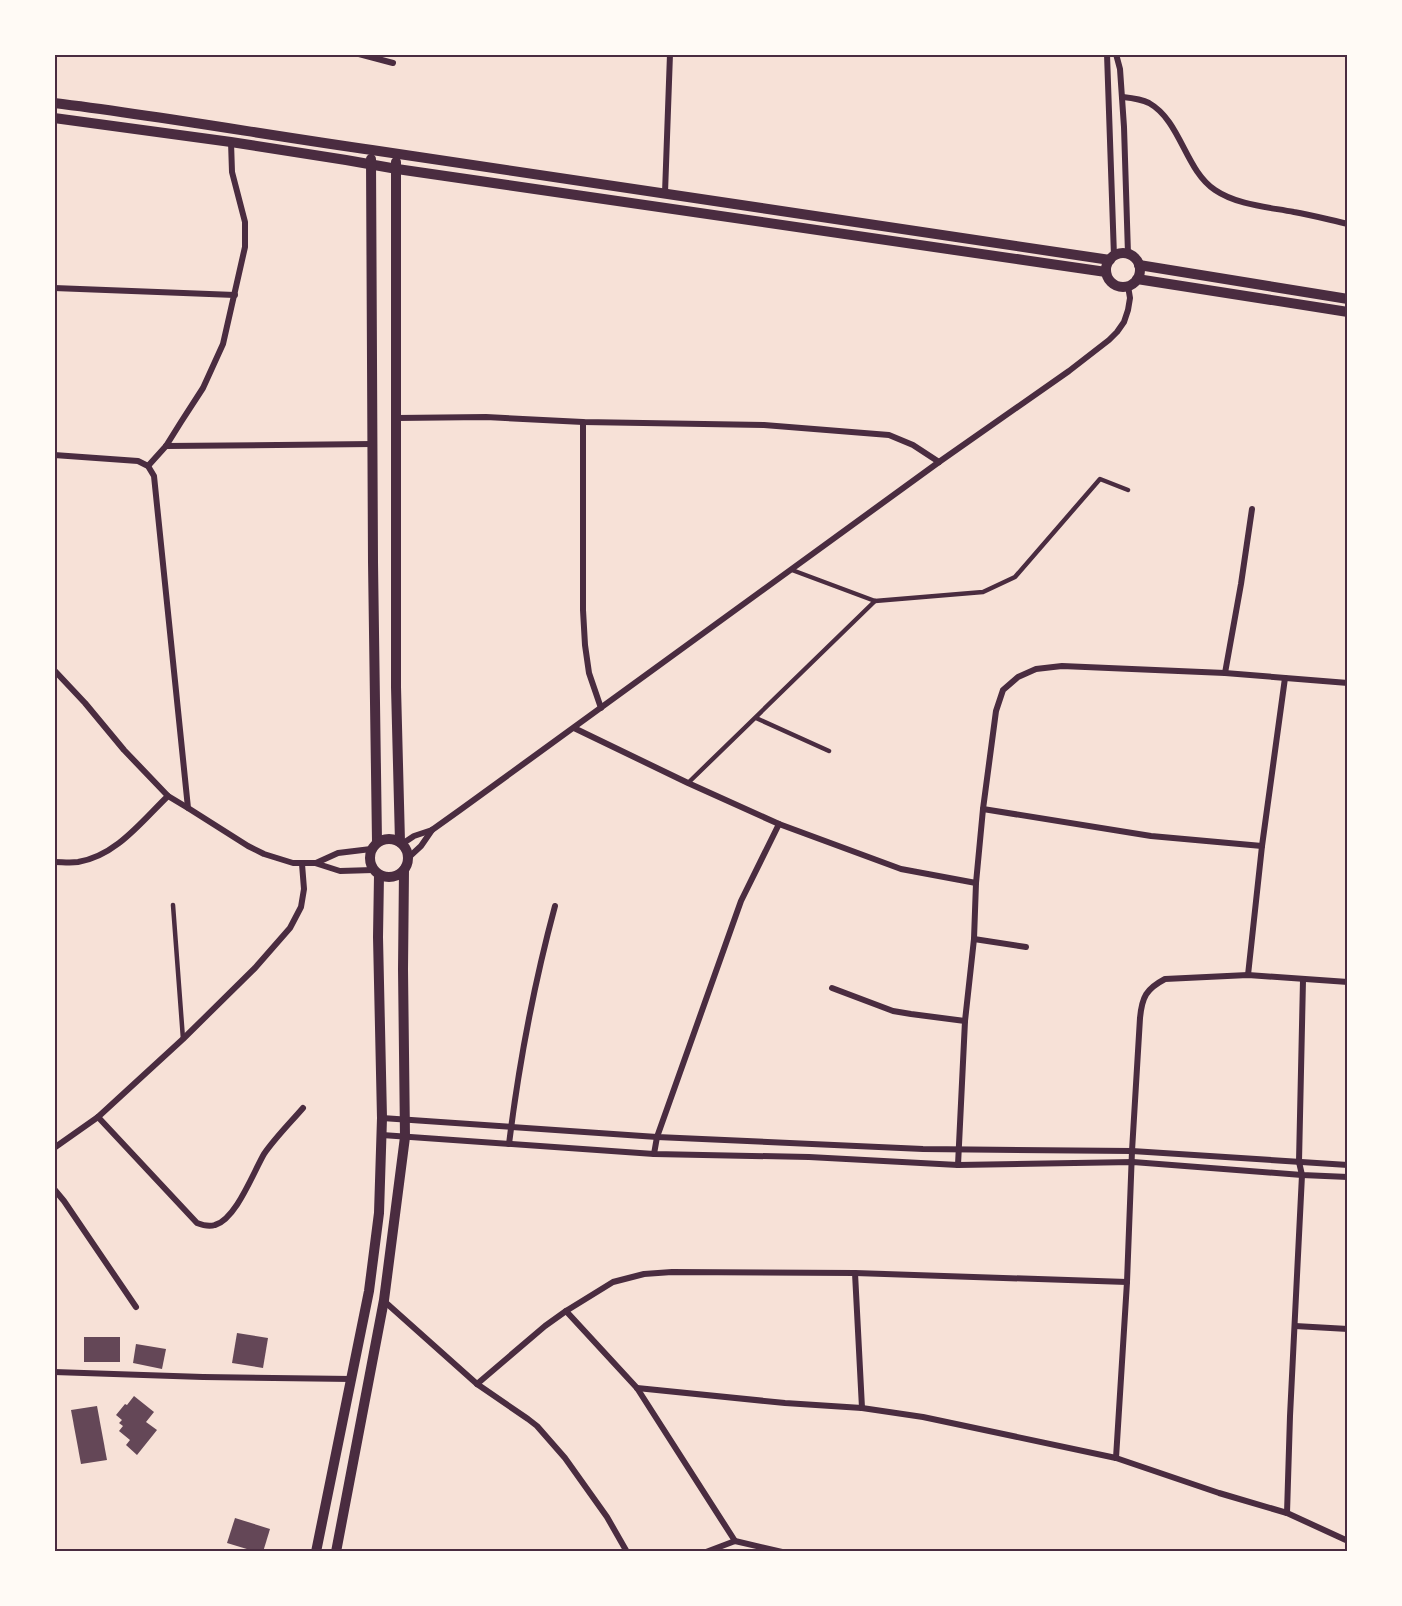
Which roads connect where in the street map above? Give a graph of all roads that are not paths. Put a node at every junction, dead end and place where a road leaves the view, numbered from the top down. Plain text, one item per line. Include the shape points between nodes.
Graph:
1 (359, 54) edge
2 (670, 54) edge
3 (1107, 54) edge
4 (1116, 54) edge
5 (393, 63) dead end
6 (1122, 97) junction
7 (54, 103) edge
8 (54, 118) edge
9 (231, 142) junction
10 (372, 150) junction
11 (396, 153) junction
12 (371, 165) junction
13 (396, 169) junction
14 (665, 194) junction
15 (1348, 224) edge
16 (1128, 254) junction
17 (1112, 258) junction
18 (1138, 265) junction
19 (1106, 272) junction
20 (1133, 282) junction
21 (54, 288) edge
22 (235, 295) junction
23 (1348, 298) edge
24 (1348, 312) edge
25 (397, 418) junction
26 (583, 422) junction
27 (373, 444) junction
28 (166, 446) junction
29 (54, 455) edge
30 (939, 462) junction
31 (148, 466) junction
32 (1128, 490) dead end
33 (1252, 509) dead end
34 (792, 570) junction
35 (875, 601) junction
36 (54, 670) edge
37 (1226, 673) junction
38 (1285, 678) junction
39 (1348, 683) edge
40 (602, 708) junction
41 (756, 718) junction
42 (574, 728) junction
43 (829, 751) dead end
44 (688, 783) junction
45 (168, 796) junction
46 (188, 808) junction
47 (983, 809) junction
48 (779, 824) junction
49 (432, 830) junction
50 (401, 843) junction
51 (374, 846) junction
52 (1262, 846) junction
53 (408, 858) junction
54 (54, 862) edge
55 (315, 863) junction
56 (302, 864) junction
57 (404, 870) junction
58 (376, 872) junction
59 (976, 883) junction
60 (173, 905) dead end
61 (555, 906) dead end
62 (974, 939) junction
63 (1026, 947) dead end
64 (1248, 975) junction
65 (1304, 980) junction
66 (1348, 982) edge
67 (831, 988) dead end
68 (965, 1021) junction
69 (183, 1039) junction
70 (303, 1108) dead end
71 (98, 1117) junction
72 (382, 1118) junction
73 (406, 1120) junction
74 (511, 1127) junction
75 (382, 1135) junction
76 (405, 1137) junction
77 (657, 1137) junction
78 (509, 1144) junction
79 (54, 1148) edge
80 (959, 1149) junction
81 (1132, 1151) junction
82 (654, 1154) junction
83 (1133, 1162) junction
84 (1299, 1162) junction
85 (1348, 1164) edge
86 (958, 1165) junction
87 (1302, 1175) junction
88 (1348, 1177) edge
89 (54, 1189) edge
90 (855, 1273) junction
91 (1127, 1282) junction
92 (384, 1300) junction
93 (136, 1307) dead end
94 (566, 1311) junction
95 (1295, 1326) junction
96 (1348, 1329) edge
97 (54, 1372) edge
98 (352, 1379) junction
99 (477, 1384) junction
100 (637, 1388) junction
101 (862, 1408) junction
102 (1116, 1458) junction
103 (1287, 1513) junction
104 (735, 1541) junction
105 (1348, 1541) edge
106 (316, 1552) edge
107 (336, 1552) edge
108 (627, 1552) edge
109 (706, 1552) edge
110 (782, 1552) edge

1 - 5 street
2 - 14 street
3 - 17 street
4 - 6 street
6 - 15 street via 1147,102 1158,110 1205,180 1222,195
6 - 16 street
7 - 10 street
8 - 9 street
9 - 12 street
9 - 22 street via 232,172 246,235
10 - 11 street
10 - 12 street
11 - 13 street
11 - 14 street
12 - 13 street
12 - 27 street
13 - 19 street
13 - 25 street
14 - 17 street
16 - 17 street
16 - 18 street
17 - 19 street
18 - 20 street via 1139,274
18 - 23 street
19 - 20 street via 1112,283 1122,287
20 - 24 street
20 - 30 street via 1128,310 1117,332 1069,371
21 - 22 street
22 - 28 street via 219,353 203,388
25 - 26 street
25 - 50 street via 396,687
26 - 30 street via 764,425 889,435
26 - 40 street via 585,645
27 - 28 street
27 - 51 street
28 - 31 street
29 - 31 street via 138,461
30 - 34 street
31 - 46 street via 154,476
32 - 35 lane via 1100,480 1015,577 983,592
33 - 37 street
34 - 35 lane
34 - 40 street
35 - 41 lane
36 - 45 street
37 - 38 street
37 - 47 street via 1062,666 1036,669 1018,677 1003,690 996,711
38 - 39 street
38 - 52 street
40 - 42 street
41 - 43 lane
41 - 44 lane
42 - 44 street
42 - 49 street
44 - 48 street
45 - 46 street
45 - 54 street via 125,838 102,854 78,862
46 - 56 street via 264,854
47 - 52 street via 1151,836
47 - 59 street
48 - 59 street via 901,869
48 - 77 street via 741,901
49 - 50 street
49 - 53 street
50 - 51 street via 391,839
50 - 53 street
51 - 55 street via 338,853
51 - 58 street via 369,856
52 - 64 street
53 - 57 street
55 - 56 street
55 - 58 street via 340,871
56 - 69 street via 302,907 290,928
57 - 58 street via 392,878
57 - 73 street
58 - 72 street
59 - 62 street
60 - 69 lane
61 - 74 street via 529,1014
62 - 63 street
62 - 68 street
64 - 65 street
64 - 81 street via 1165,979 1146,993 1141,1005
65 - 66 street
65 - 84 street
67 - 68 street via 893,1011
68 - 80 street
69 - 71 street
70 - 71 street via 265,1153 227,1218 204,1226
71 - 79 street
72 - 73 street
72 - 75 street
73 - 74 street
73 - 76 street
74 - 77 street
74 - 78 street
75 - 76 street
75 - 98 street via 379,1213
76 - 78 street
76 - 92 street
77 - 80 street
77 - 82 street
78 - 82 street
80 - 81 street
80 - 86 street
81 - 83 street
81 - 84 street
82 - 86 street
83 - 86 street
83 - 87 street
83 - 91 street
84 - 85 street
84 - 87 street
87 - 88 street
87 - 95 street
89 - 93 street
90 - 91 street
90 - 94 street via 644,1274 613,1282
90 - 101 street
91 - 102 street
92 - 99 street
92 - 107 street
94 - 99 street
94 - 100 street
95 - 96 street
95 - 103 street
97 - 98 street
98 - 106 street
99 - 108 street via 528,1419 552,1442 607,1517
100 - 101 street
100 - 104 street
101 - 102 street
102 - 103 street
103 - 105 street
104 - 109 street
104 - 110 street

